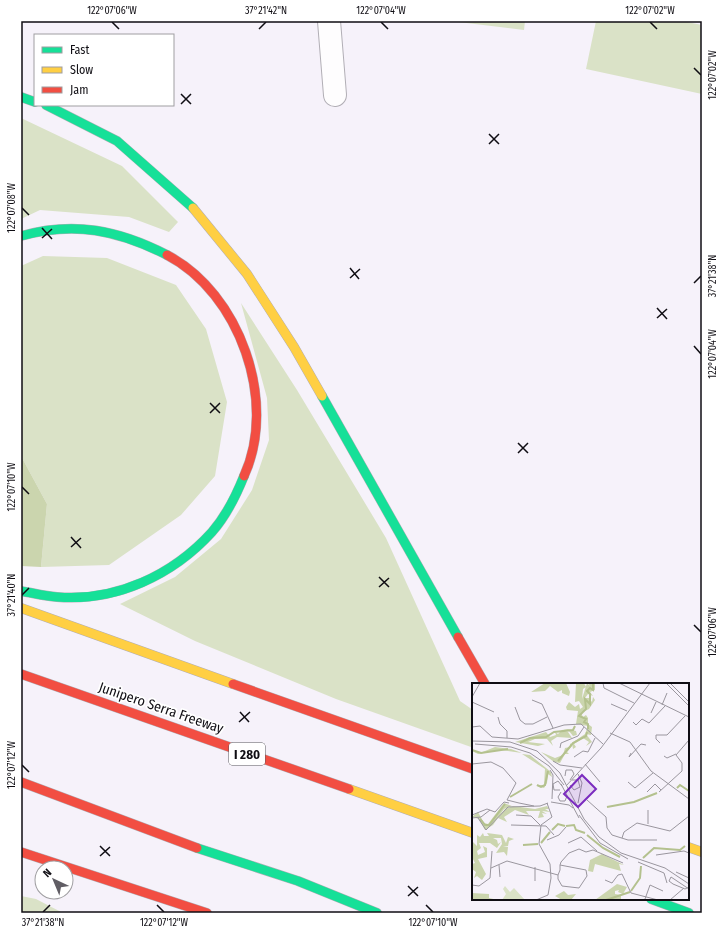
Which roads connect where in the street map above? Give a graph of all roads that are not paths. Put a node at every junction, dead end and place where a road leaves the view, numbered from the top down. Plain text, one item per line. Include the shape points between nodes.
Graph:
1 (329, 21) edge
2 (335, 95) dead end
3 (21, 97) edge
4 (34, 102) edge
5 (48, 106) edge
6 (21, 236) edge
7 (21, 592) edge
8 (21, 608) edge
9 (21, 674) edge
10 (484, 683) edge
11 (472, 769) edge
12 (21, 782) edge
13 (472, 833) edge
14 (689, 847) edge
15 (21, 852) edge
16 (702, 852) edge
17 (34, 856) junction
18 (43, 860) edge
19 (74, 873) edge
20 (131, 898) dead end
21 (654, 900) edge
22 (207, 913) edge
23 (377, 913) edge
24 (689, 913) edge

1 - 2 street
3 - 4 highway
5 - 10 highway via 117,141 191,206 242,268 294,347
6 - 7 highway via 69,228 101,230 129,237 155,248 180,263 219,300 235,325 246,351 253,379 256,410 255,439 249,468 235,500 217,527 196,550 170,569 142,584 112,594 81,598
8 - 11 highway
9 - 13 highway, Junipero Serra Freeway / I 280
12 - 23 highway via 195,847 298,881
14 - 16 highway
15 - 17 highway
17 - 18 highway
17 - 22 highway
19 - 20 highway
21 - 24 highway

